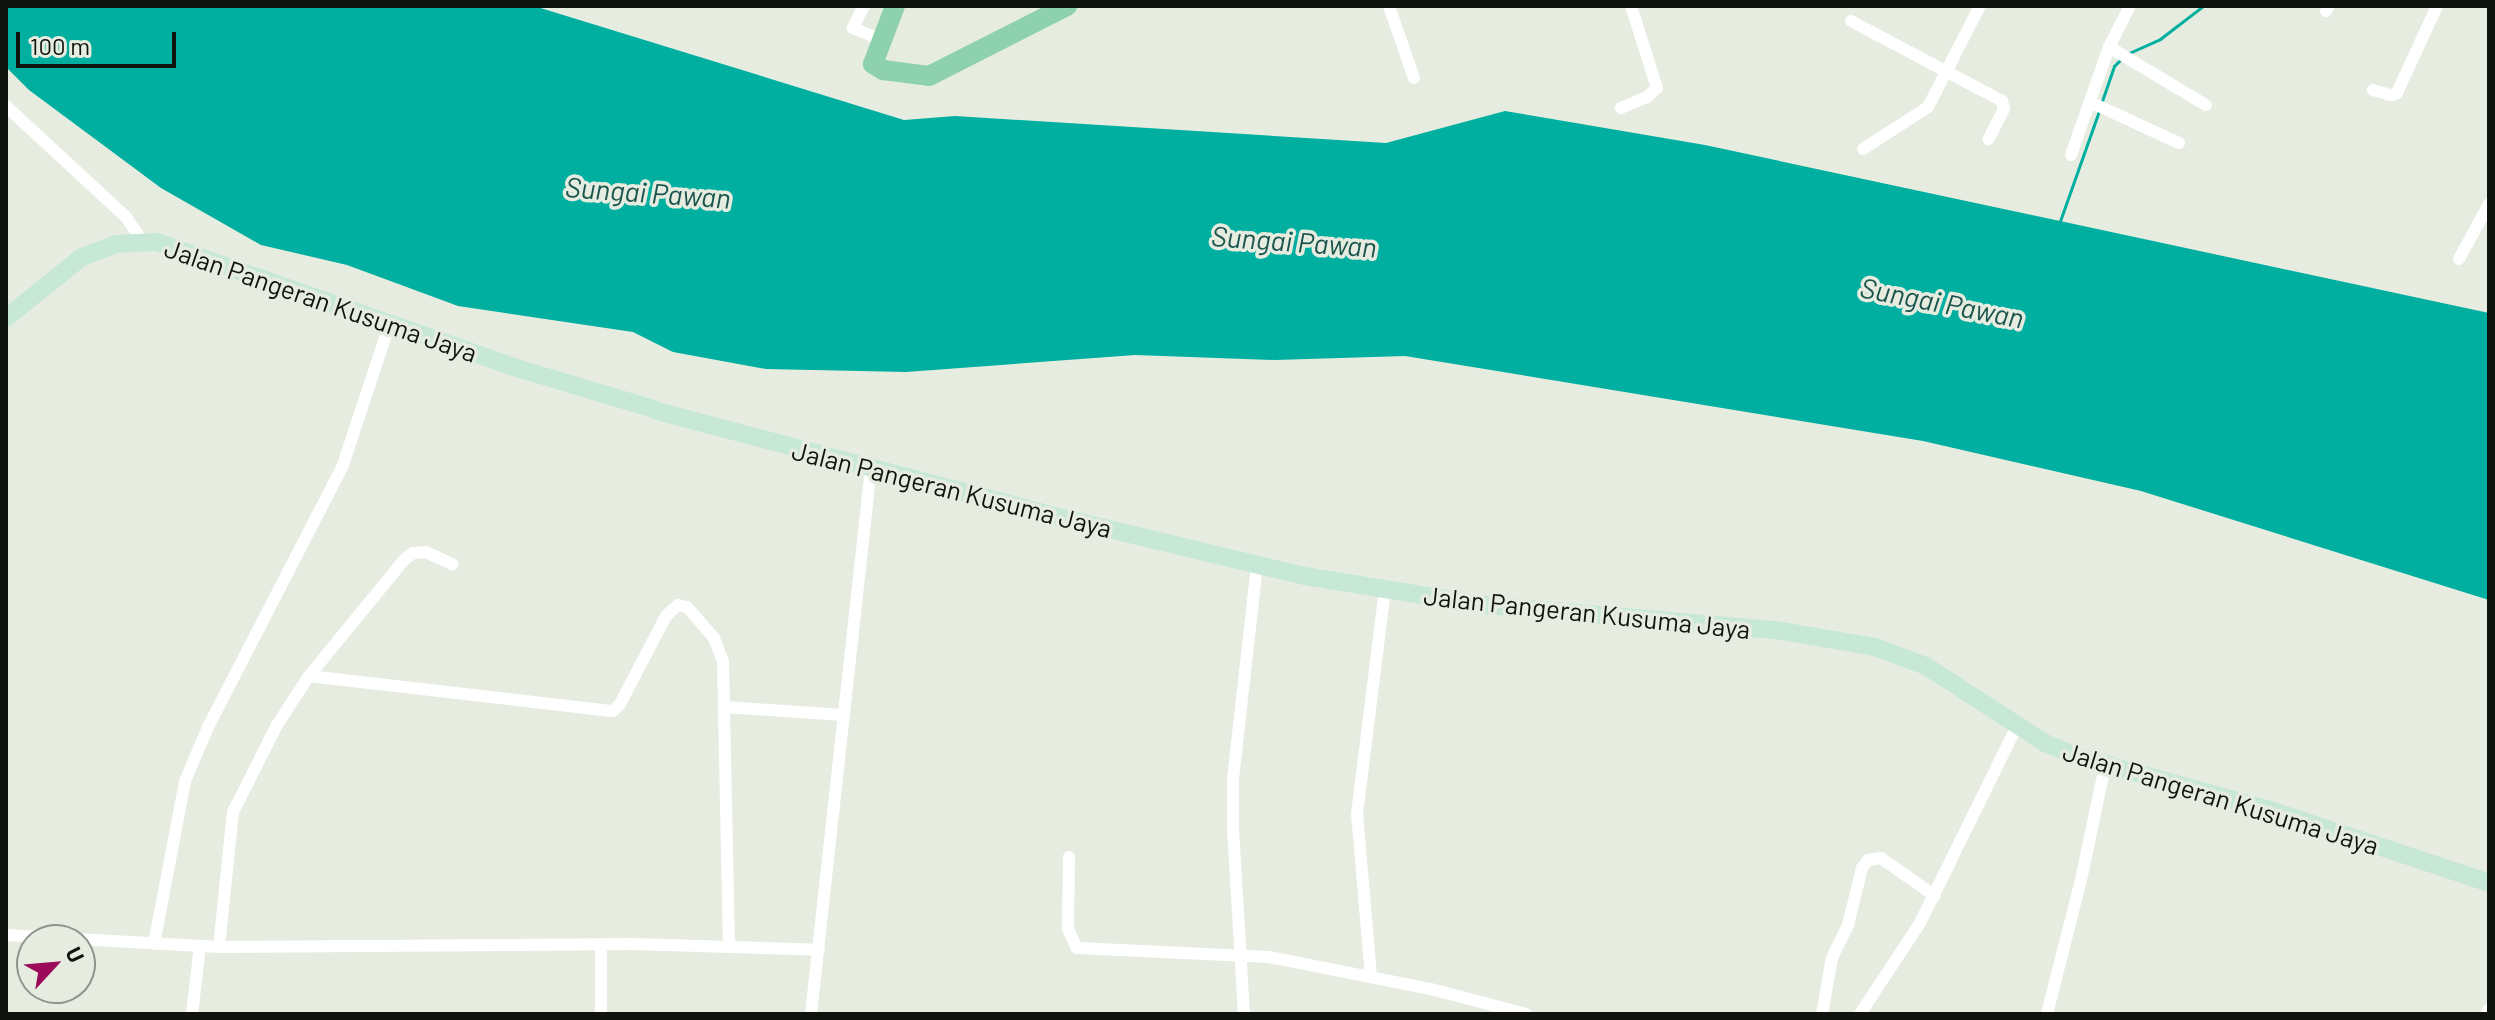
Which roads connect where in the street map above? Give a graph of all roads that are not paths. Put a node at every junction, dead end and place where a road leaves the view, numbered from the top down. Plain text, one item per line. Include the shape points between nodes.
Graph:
1 (864, 6) edge
2 (895, 6) edge
3 (1067, 6) edge
4 (1389, 6) edge
5 (1631, 6) edge
6 (1980, 6) edge
7 (2130, 6) edge
8 (2437, 6) edge
9 (1042, 12) edge
10 (1851, 21) dead end
11 (867, 34) junction
12 (2109, 47) junction
13 (1947, 72) junction
14 (1414, 78) dead end
15 (2373, 90) dead end
16 (2090, 102) junction
17 (2206, 105) dead end
18 (6, 106) edge
19 (1621, 108) dead end
20 (1989, 139) dead end
21 (2179, 143) dead end
22 (1863, 149) dead end
23 (2071, 155) dead end
24 (2489, 204) edge
25 (142, 241) junction
26 (2459, 259) dead end
27 (6, 318) edge
28 (390, 323) junction
29 (871, 468) junction
30 (452, 564) dead end
31 (1257, 565) junction
32 (1385, 590) junction
33 (309, 676) junction
34 (724, 707) junction
35 (844, 715) junction
36 (2017, 726) junction
37 (2105, 766) junction
38 (1069, 857) dead end
39 (2489, 883) edge
40 (1935, 896) junction
41 (6, 935) edge
42 (154, 944) junction
43 (601, 945) junction
44 (200, 946) junction
45 (729, 946) junction
46 (219, 947) junction
47 (819, 950) junction
48 (1242, 955) junction
49 (1371, 977) junction
50 (192, 1014) edge
51 (601, 1014) edge
52 (811, 1014) edge
53 (1244, 1014) edge
54 (1526, 1014) edge
55 (1822, 1014) edge
56 (1860, 1014) edge
57 (2047, 1014) edge

1 - 11 street
2 - 11 main road
3 - 9 main road
4 - 14 street
5 - 19 street via 1657,88
6 - 13 street
7 - 12 street
8 - 15 street via 2397,93
9 - 11 main road via 929,76 876,68
10 - 13 street
12 - 16 street
12 - 17 street
13 - 20 street via 2004,102
13 - 22 street via 1922,113
16 - 21 street
16 - 23 street
18 - 25 street via 126,217
24 - 26 street
25 - 27 street, Jalan Pangeran Kusuma Jaya via 82,257
25 - 28 street, Jalan Pangeran Kusuma Jaya via 192,252
28 - 29 street, Jalan Pangeran Kusuma Jaya via 655,410
28 - 42 street via 343,465 185,781
29 - 31 street, Jalan Pangeran Kusuma Jaya
29 - 35 street
30 - 33 street via 426,552 413,553
31 - 32 street, Jalan Pangeran Kusuma Jaya
31 - 48 street via 1233,779
32 - 36 street, Jalan Pangeran Kusuma Jaya via 1560,614 1843,640 1913,659
32 - 49 street via 1357,814
33 - 34 street via 612,711 674,607 682,604 717,644
33 - 46 street via 256,761 233,812
34 - 35 street
34 - 45 street
35 - 47 street
36 - 37 street, Jalan Pangeran Kusuma Jaya via 2062,751
36 - 40 street
37 - 39 street, Jalan Pangeran Kusuma Jaya via 2267,809
37 - 57 street
38 - 48 street via 1068,929 1077,948
40 - 55 street via 1881,858 1868,860 1832,958
40 - 56 street
41 - 42 street
42 - 44 street
43 - 45 street
43 - 46 street
43 - 51 street
44 - 46 street
44 - 50 street
45 - 47 street
47 - 52 street
48 - 49 street
48 - 53 street
49 - 54 street

